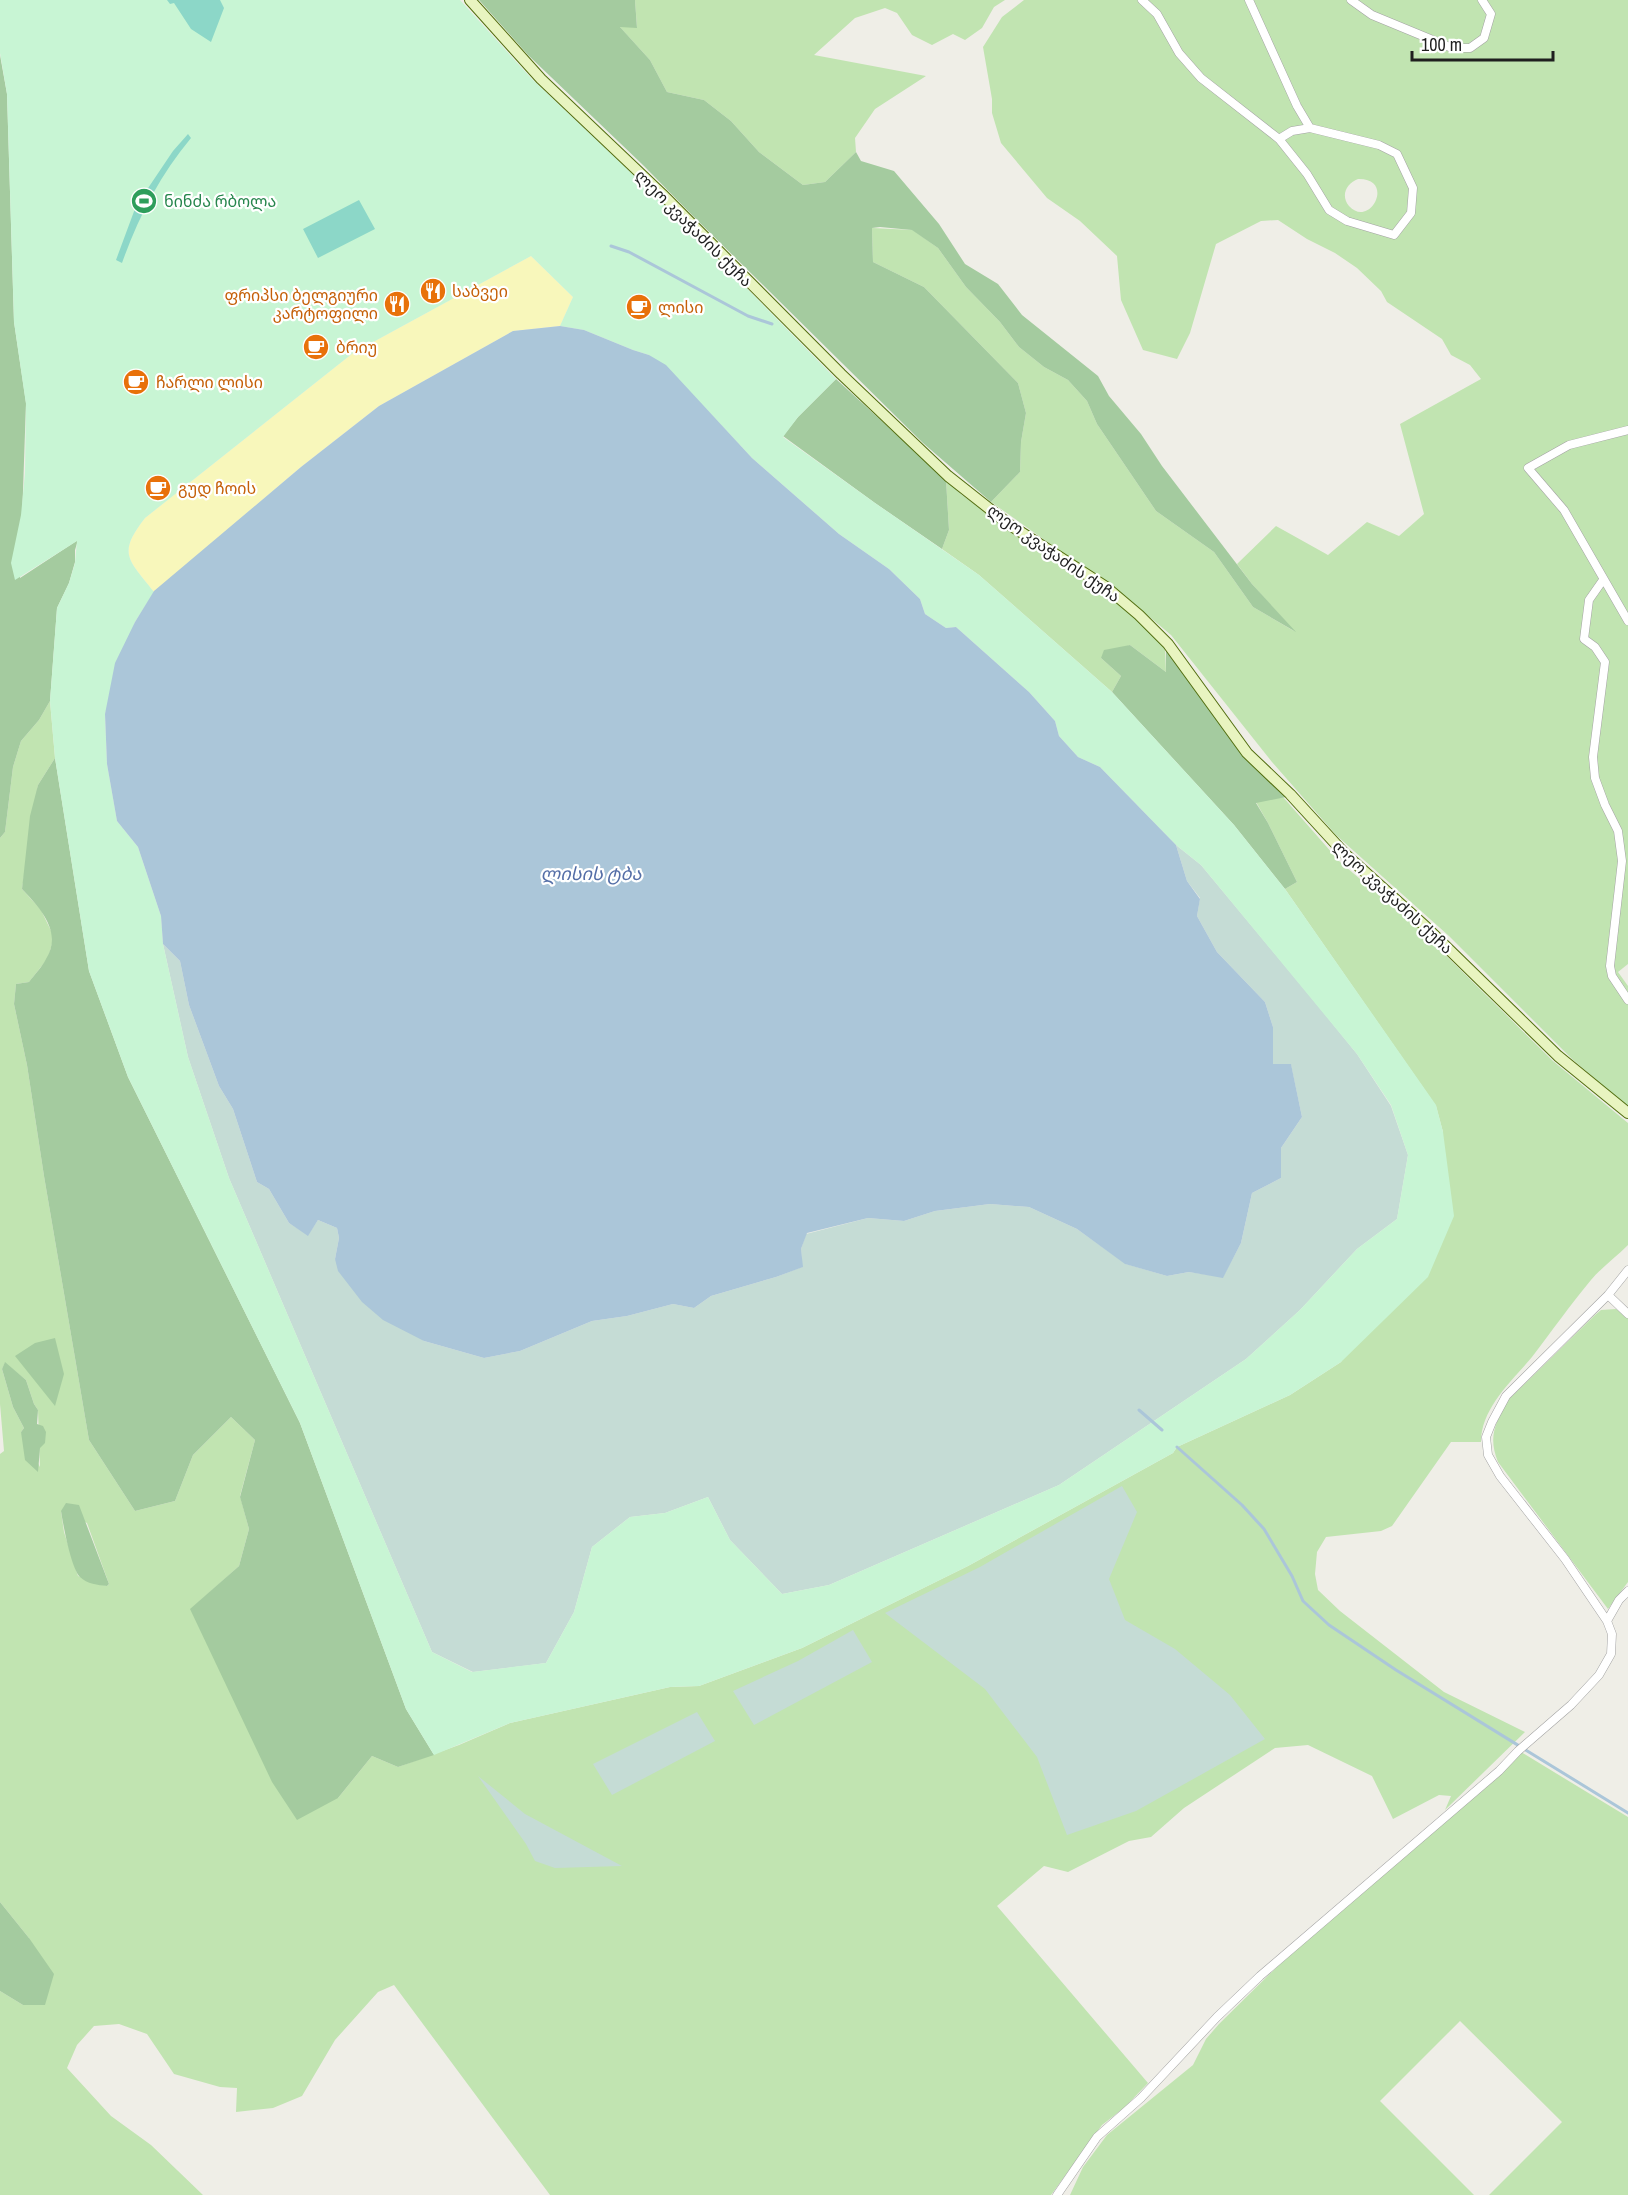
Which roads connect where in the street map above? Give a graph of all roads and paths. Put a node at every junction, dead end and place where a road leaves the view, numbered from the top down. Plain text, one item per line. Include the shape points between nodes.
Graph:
1 (470, 0) edge
2 (1142, 0) edge
3 (1249, 0) edge
4 (1350, 0) edge
5 (1482, 0) edge
6 (1310, 128) junction
7 (1279, 139) junction
8 (1628, 430) edge
9 (1603, 580) junction
10 (1628, 621) edge
11 (1628, 1000) edge
12 (1628, 1113) edge
13 (1628, 1269) edge
14 (1608, 1295) junction
15 (1628, 1314) edge
16 (1628, 1591) edge
17 (1607, 1621) junction
18 (1058, 2195) edge

1 - 12 main road, ლეო კვაჭაძის ქუჩა via 541,79 948,476 1046,550 1106,587 1139,615 1168,644 1247,753 1345,854 1558,1056
2 - 7 street via 1157,14 1179,53 1201,78
3 - 6 street
4 - 5 street via 1372,15 1452,48 1470,48 1484,38 1491,14
6 - 7 street via 1292,131
6 - 7 street via 1379,145 1397,154 1413,188 1411,213 1394,235 1329,210
8 - 9 street via 1569,444 1528,468 1564,510
9 - 10 street
9 - 11 street via 1589,600 1584,639 1605,662 1593,757 1602,796 1618,831 1622,861 1610,966
13 - 14 street
14 - 15 street
14 - 17 street via 1506,1396 1486,1437 1488,1455 1500,1476 1565,1559
16 - 17 street via 1618,1600
17 - 18 street via 1612,1635 1611,1654 1599,1675 1571,1705 1260,1976 1097,2138

